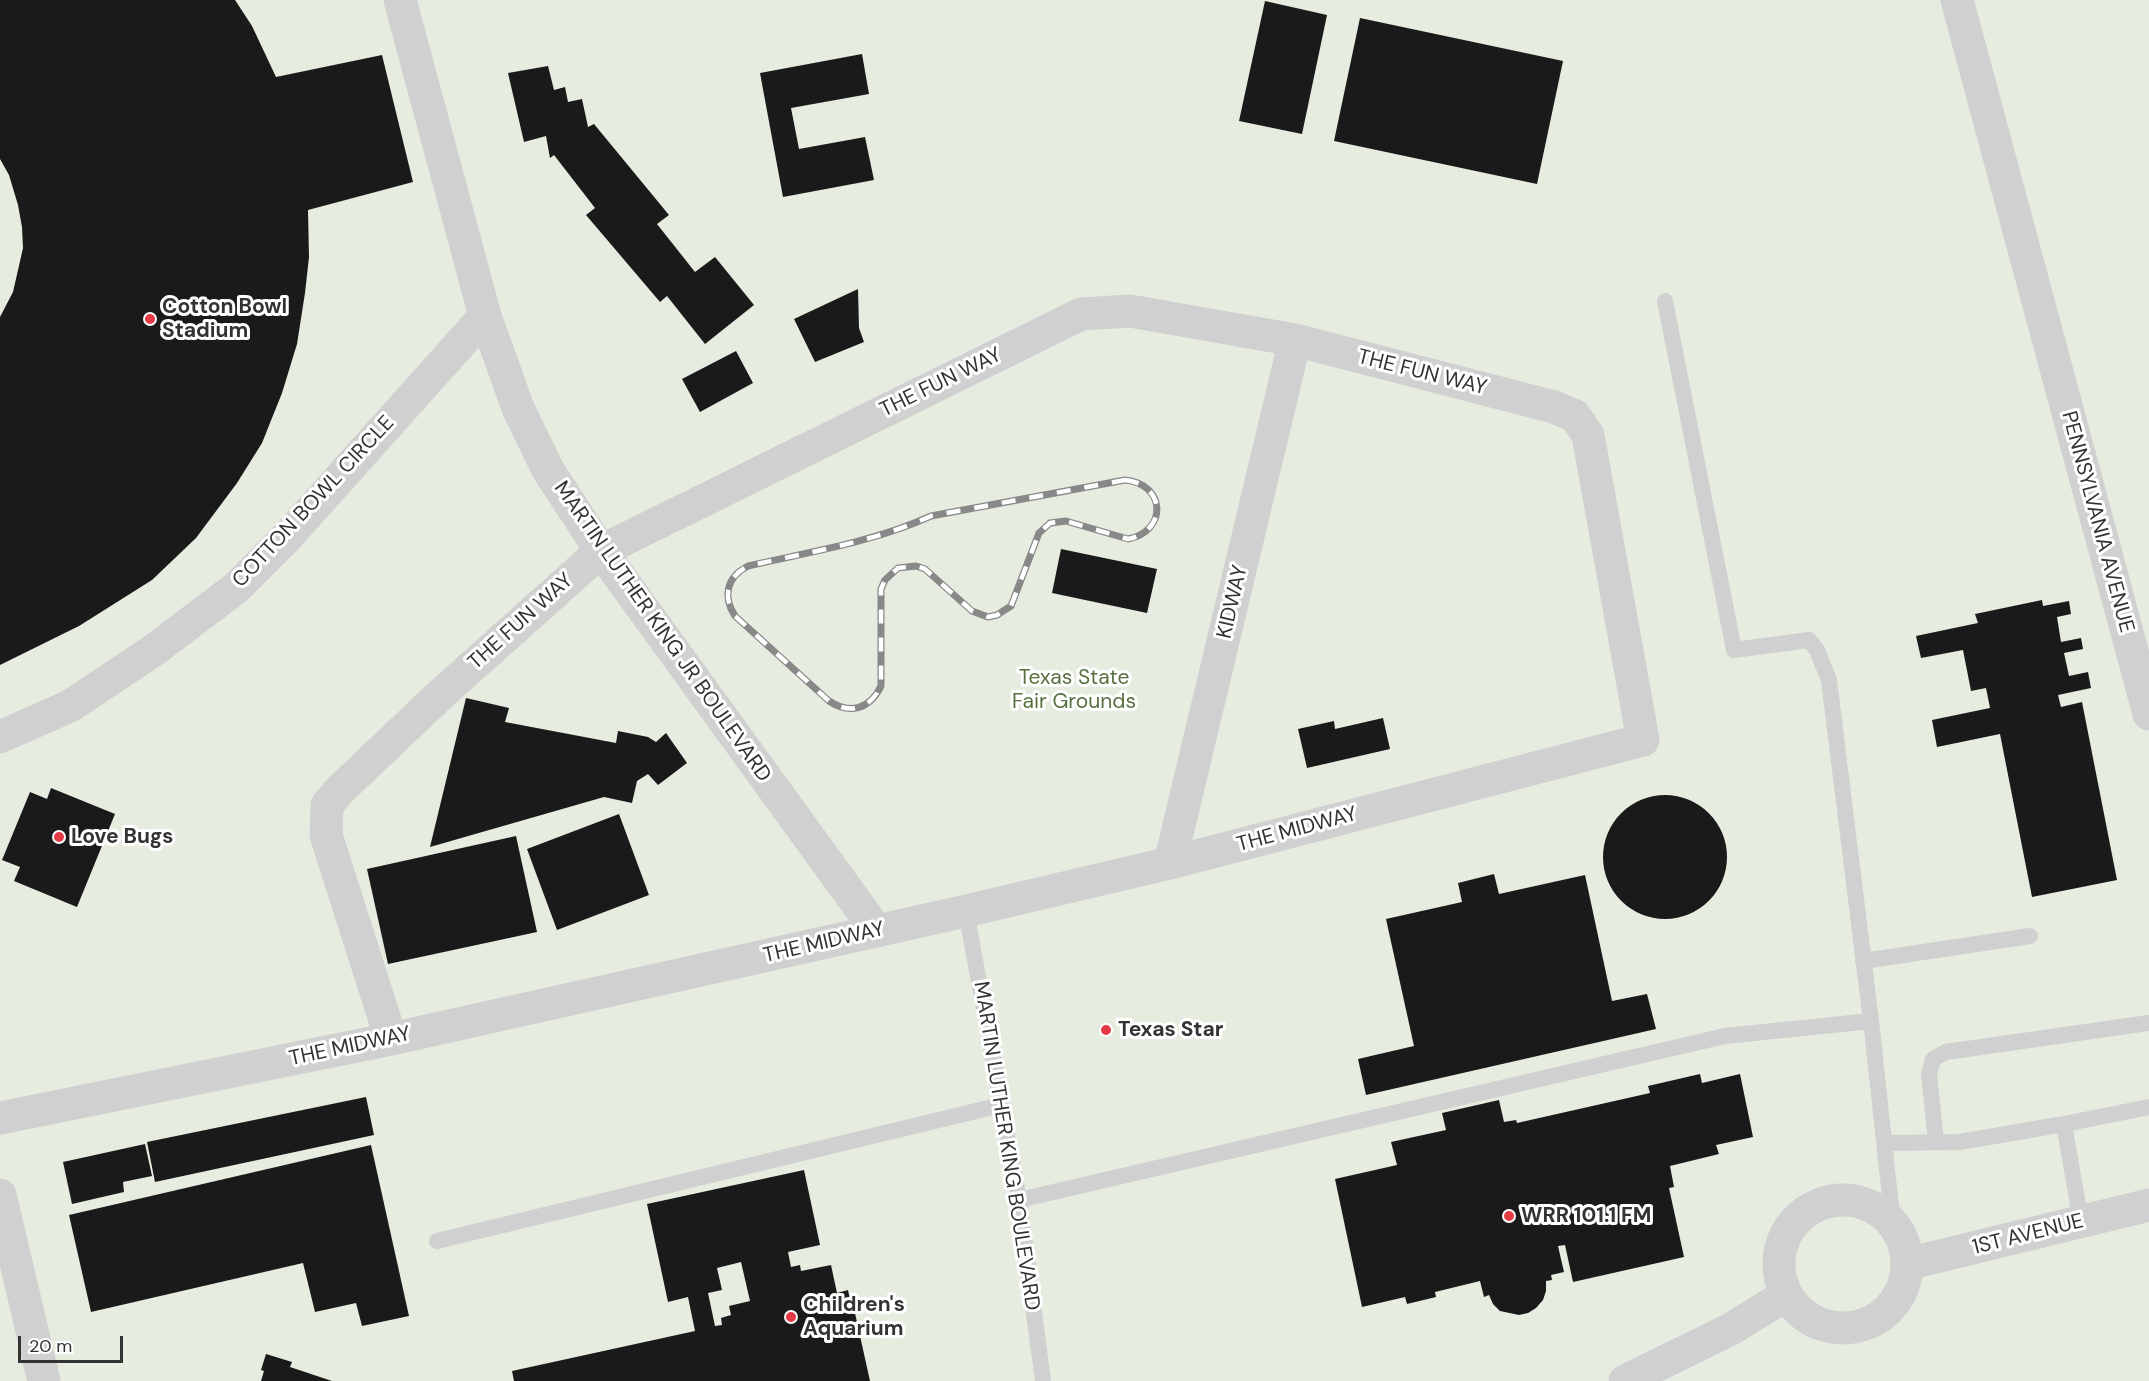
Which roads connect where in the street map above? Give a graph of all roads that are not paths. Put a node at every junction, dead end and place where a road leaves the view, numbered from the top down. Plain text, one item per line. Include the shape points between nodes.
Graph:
1 (400, 0) edge
2 (1957, 0) edge
3 (1665, 300) dead end
4 (485, 316) junction
5 (1295, 340) junction
6 (601, 551) junction
7 (2149, 714) edge
8 (0, 737) edge
9 (1642, 740) joint
10 (1170, 863) junction
11 (966, 911) junction
12 (877, 931) junction
13 (2030, 936) dead end
14 (1863, 961) junction
15 (1871, 1021) junction
16 (2149, 1023) edge
17 (391, 1039) junction
18 (1001, 1105) junction
19 (2149, 1107) edge
20 (0, 1118) edge
21 (2064, 1124) junction
22 (1936, 1142) junction
23 (1885, 1143) junction
24 (0, 1195) edge
25 (1019, 1200) junction
26 (2149, 1205) edge
27 (2081, 1222) junction
28 (1893, 1224) junction
29 (437, 1241) dead end
30 (1907, 1264) junction
31 (1786, 1295) junction
32 (44, 1381) edge
33 (1043, 1381) edge
34 (1625, 1381) edge

1 - 4 street, MARTIN LUTHER KING JR BOULEVARD
2 - 7 street, PENNSYLVANIA AVENUE
3 - 14 lane via 1734,650 1809,640 1829,680
4 - 6 street, MARTIN LUTHER KING JR BOULEVARD via 518,408 548,470
4 - 8 street, COTTON BOWL CIRCLE via 287,537 236,588 154,650 70,706
5 - 6 street, THE FUN WAY via 1130,311 1081,314
5 - 9 street, THE FUN WAY via 1554,406 1575,416 1588,435
5 - 10 street, KIDWAY
6 - 12 street, MARTIN LUTHER KING JR BOULEVARD
6 - 17 street, THE FUN WAY via 440,695 327,805 326,835
9 - 10 street, THE MIDWAY
10 - 11 street, THE MIDWAY
11 - 12 street, THE MIDWAY
11 - 18 lane, MARTIN LUTHER KING BOULEVARD
12 - 17 street, THE MIDWAY
13 - 14 lane
14 - 15 lane
15 - 23 lane
15 - 25 lane via 1725,1036
16 - 22 lane via 1946,1052 1934,1059 1929,1074
17 - 20 street, THE MIDWAY
18 - 25 lane, MARTIN LUTHER KING BOULEVARD
18 - 29 lane
19 - 21 lane
21 - 22 lane via 1960,1142
21 - 27 lane
22 - 23 lane
23 - 28 lane
24 - 32 street
25 - 33 lane, MARTIN LUTHER KING BOULEVARD
26 - 27 street, 1ST AVENUE
27 - 30 street, 1ST AVENUE
28 - 30 street via 1903,1243
28 - 31 street via 1877,1210 1858,1202 1837,1200 1817,1205 1799,1217 1782,1244 1779,1275
30 - 31 street via 1894,1304 1878,1318 1858,1327 1838,1329 1817,1323 1799,1312
31 - 34 street via 1731,1329

